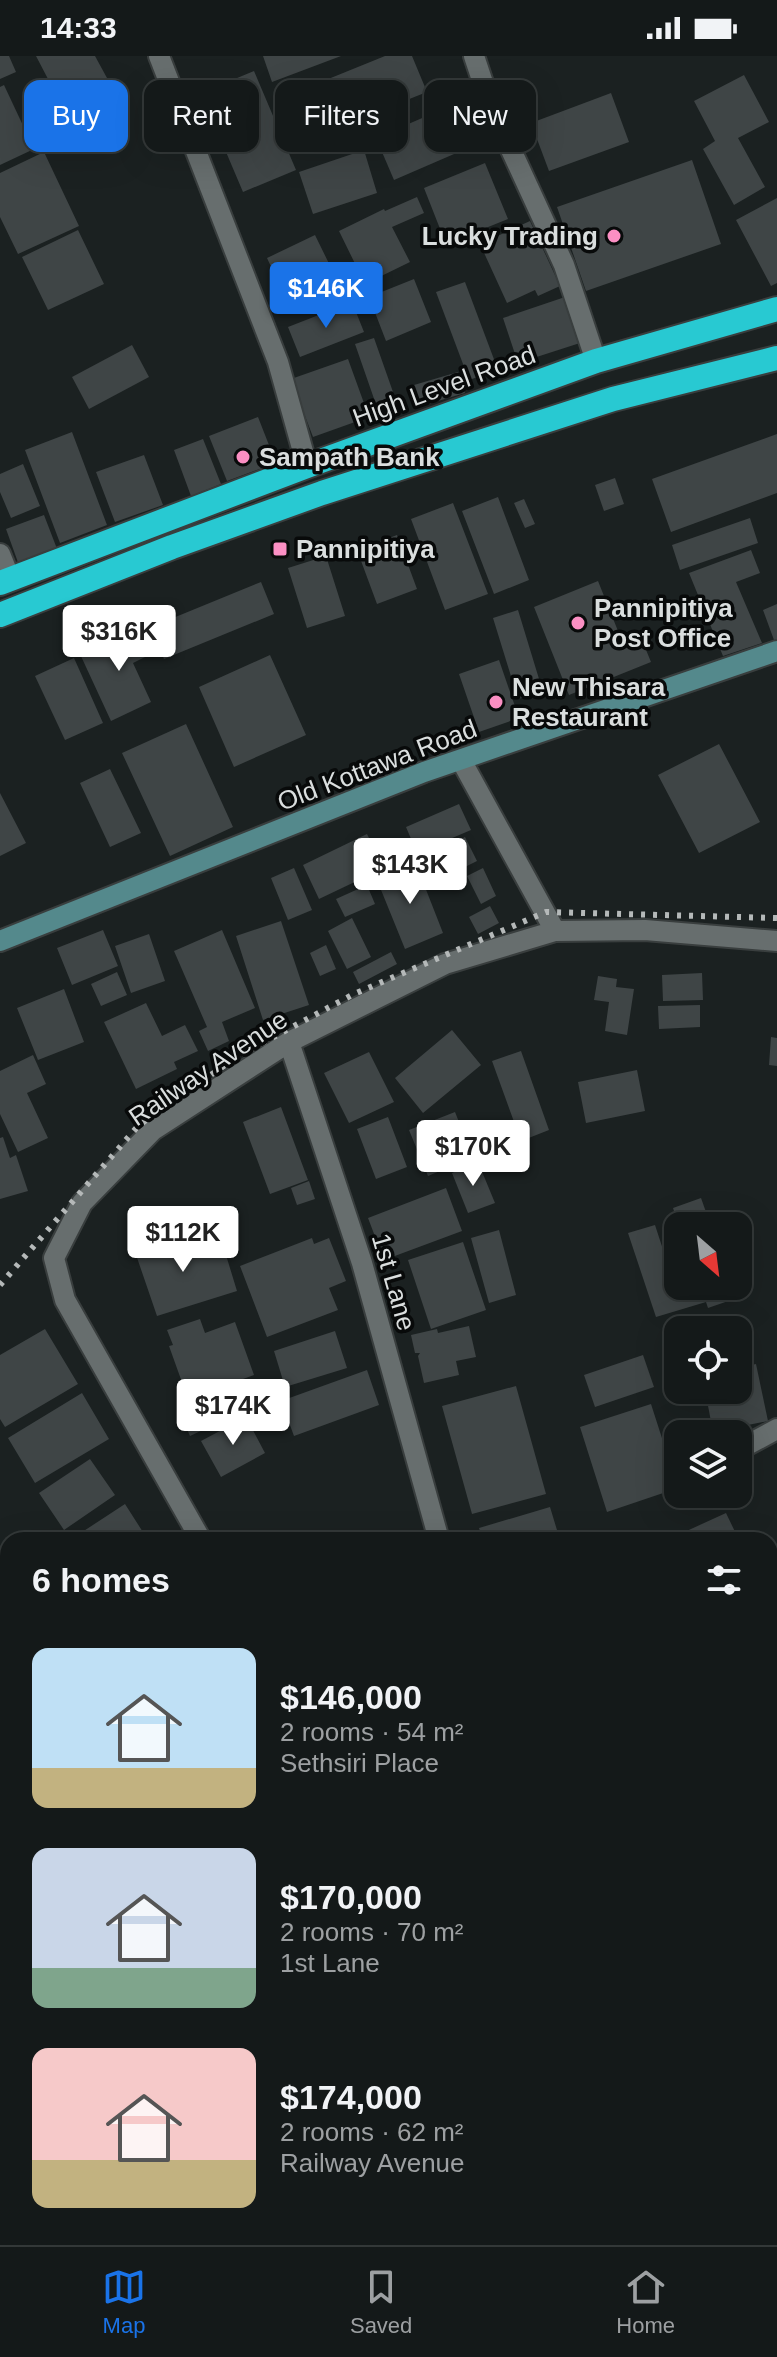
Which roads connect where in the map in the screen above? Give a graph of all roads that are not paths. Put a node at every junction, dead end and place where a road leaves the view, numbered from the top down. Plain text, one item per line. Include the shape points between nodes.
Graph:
1 (159, 56) edge
2 (474, 56) edge
3 (777, 309) edge
4 (777, 358) edge
5 (596, 361) junction
6 (307, 466) junction
7 (0, 554) edge
8 (5, 581) edge
9 (0, 615) edge
10 (777, 651) edge
11 (461, 760) junction
12 (555, 931) junction
13 (0, 941) edge
14 (777, 941) edge
15 (289, 1042) junction
16 (777, 1429) edge
17 (752, 1442) edge
18 (196, 1532) edge
19 (437, 1532) edge

1 - 6 street via 278,362
2 - 5 street via 490,104 564,265
3 - 5 highway, High Level Road
4 - 9 highway via 613,399 322,493
5 - 6 highway, High Level Road
6 - 8 highway, High Level Road
7 - 8 street
10 - 11 street, Old Kottawa Road
11 - 12 street
11 - 13 street, Old Kottawa Road
12 - 14 street, Railway Avenue via 645,930
12 - 15 street, Railway Avenue via 445,964
15 - 18 street, Railway Avenue via 153,1130 82,1203 54,1258 65,1300
15 - 19 street, 1st Lane via 362,1263
16 - 17 street

